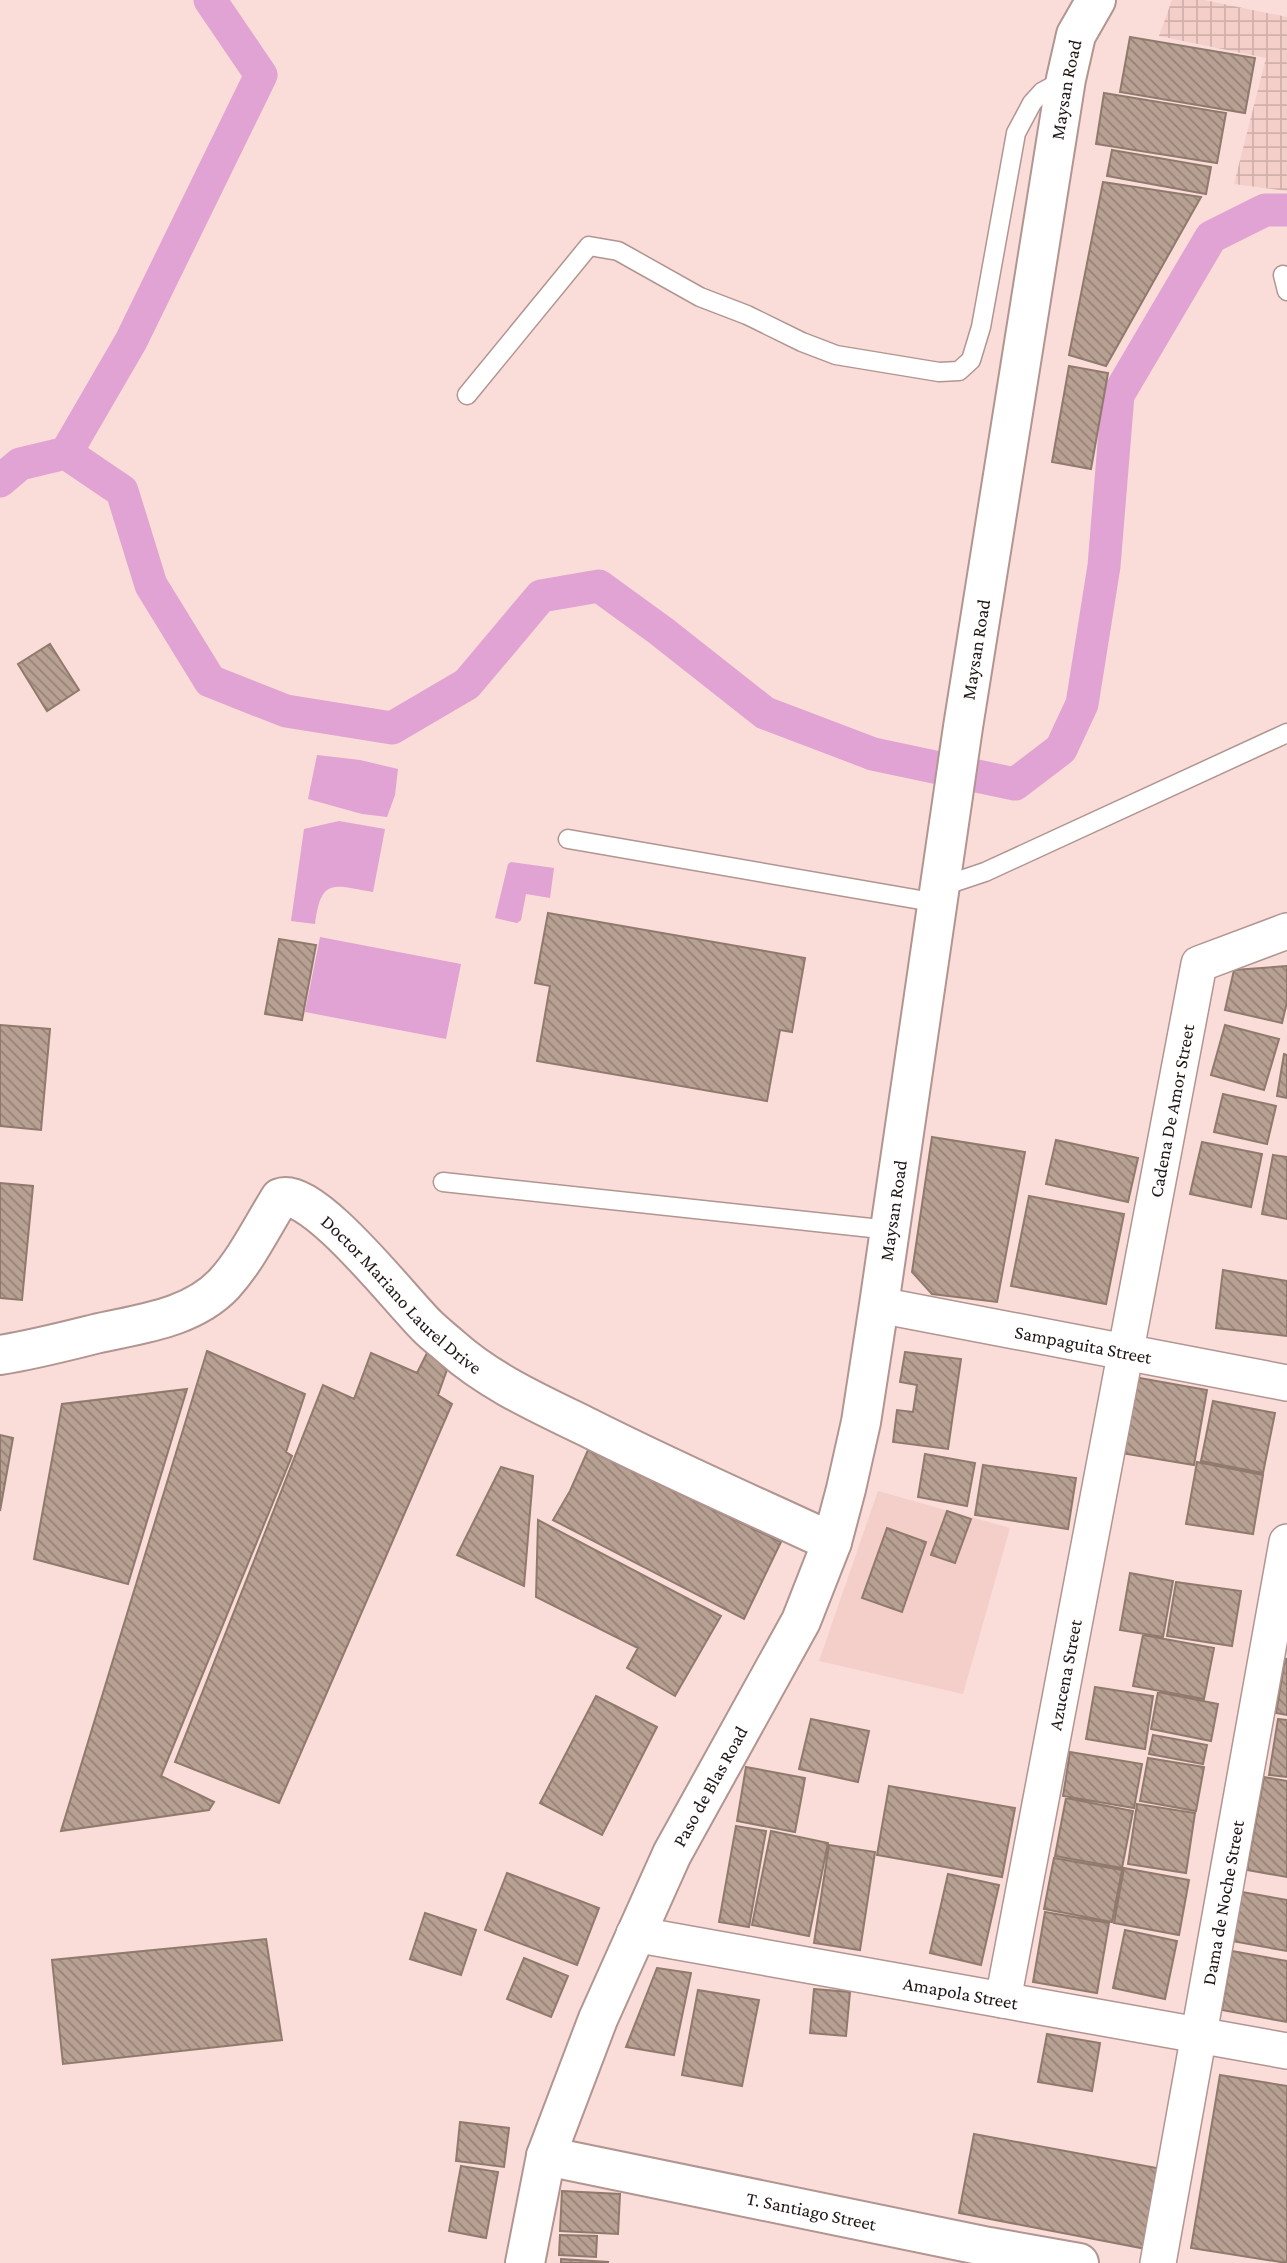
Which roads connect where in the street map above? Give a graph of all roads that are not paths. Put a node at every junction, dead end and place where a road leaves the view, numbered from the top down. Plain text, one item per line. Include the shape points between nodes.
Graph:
1 (1096, 0) edge
2 (1066, 79) junction
3 (467, 395) dead end
4 (1287, 733) edge
5 (568, 839) dead end
6 (939, 895) junction
7 (1287, 931) edge
8 (443, 1182) dead end
9 (890, 1230) junction
10 (879, 1306) junction
11 (1125, 1351) junction
12 (0, 1355) edge
13 (1287, 1383) edge
14 (832, 1542) junction
15 (1287, 1542) edge
16 (634, 1934) junction
17 (1003, 2000) junction
18 (1198, 2035) junction
19 (1287, 2051) edge
20 (546, 2156) junction
21 (525, 2263) edge
22 (1079, 2263) edge
23 (1158, 2263) edge

1 - 2 main road, Maysan Road via 1076,35
2 - 3 lane via 1042,92 1016,133 981,327 971,360 959,370 939,372 836,355 700,298 618,251 589,246
2 - 6 main road, Maysan Road
4 - 6 lane
5 - 6 lane
6 - 9 main road, Maysan Road
7 - 11 street, Cadena De Amor Street via 1199,964
8 - 9 lane
9 - 10 main road, Maysan Road
10 - 11 street, Sampaguita Street
10 - 14 main road, Paso de Blas Road via 861,1422
11 - 13 street, Sampaguita Street
11 - 17 street, Azucena Street
12 - 14 main road, Doctor Mariano Laurel Drive via 147,1324 198,1304 223,1285 280,1198 293,1197 338,1229 427,1326 472,1366 642,1455
14 - 16 main road, Paso de Blas Road via 801,1621 677,1843
15 - 18 street, Dama de Noche Street
16 - 17 street, Amapola Street
16 - 20 main road, Paso de Blas Road
17 - 18 street, Amapola Street
18 - 19 street, Amapola Street
18 - 23 street, Dama de Noche Street
20 - 21 main road, Paso de Blas Road
20 - 22 main road, T. Santiago Street

